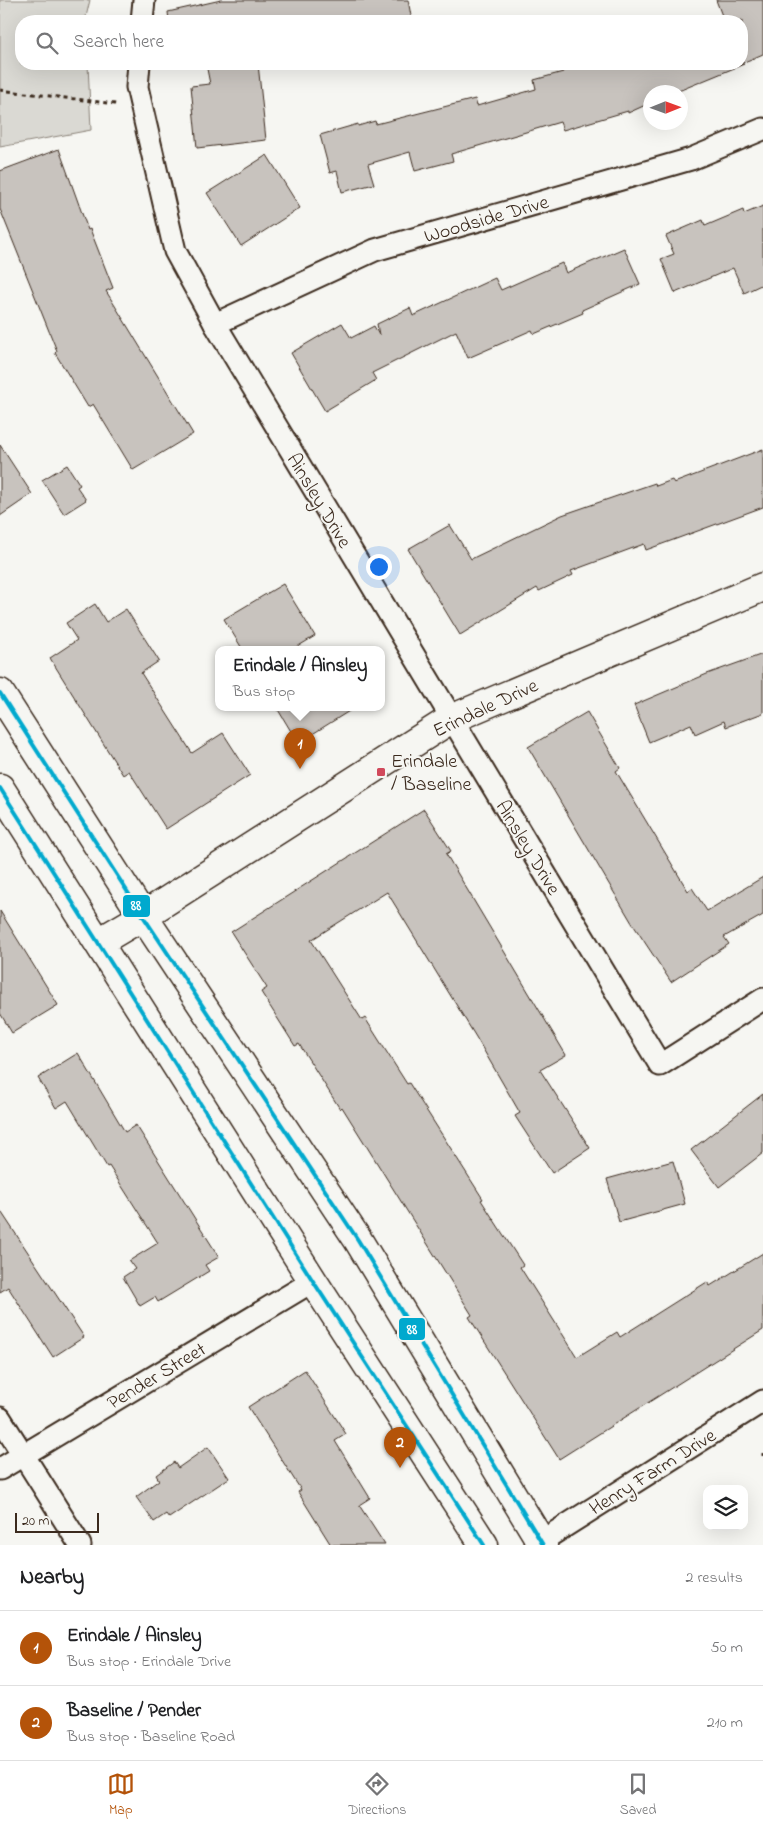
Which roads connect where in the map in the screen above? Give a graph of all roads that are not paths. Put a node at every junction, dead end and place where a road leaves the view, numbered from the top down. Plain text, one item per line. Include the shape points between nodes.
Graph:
1 (144, 0) edge
2 (143, 15) edge
3 (138, 70) edge
4 (763, 129) edge
5 (215, 324) junction
6 (763, 587) edge
7 (0, 693) edge
8 (451, 719) junction
9 (0, 788) edge
10 (143, 916) junction
11 (99, 942) junction
12 (763, 999) edge
13 (313, 1281) junction
14 (763, 1401) edge
15 (0, 1418) edge
16 (23, 1455) junction
17 (0, 1469) edge
18 (542, 1543) edge
19 (80, 1545) edge
20 (484, 1545) edge

1 - 2 street
3 - 5 street, Ainsley Drive via 137,87 175,252
4 - 5 street, Woodside Drive via 691,159 375,250
5 - 8 street, Ainsley Drive
6 - 8 main road, Erindale Drive
7 - 10 main road
8 - 10 main road, Erindale Drive
8 - 12 street, Ainsley Drive via 660,1065
9 - 11 main road
10 - 11 main road, Erindale Drive
10 - 18 main road via 358,1240
11 - 13 main road
13 - 16 street, Pender Street
13 - 20 main road
14 - 18 street, Henry Farm Drive
15 - 16 street
16 - 17 street, Pender Street
16 - 19 street

